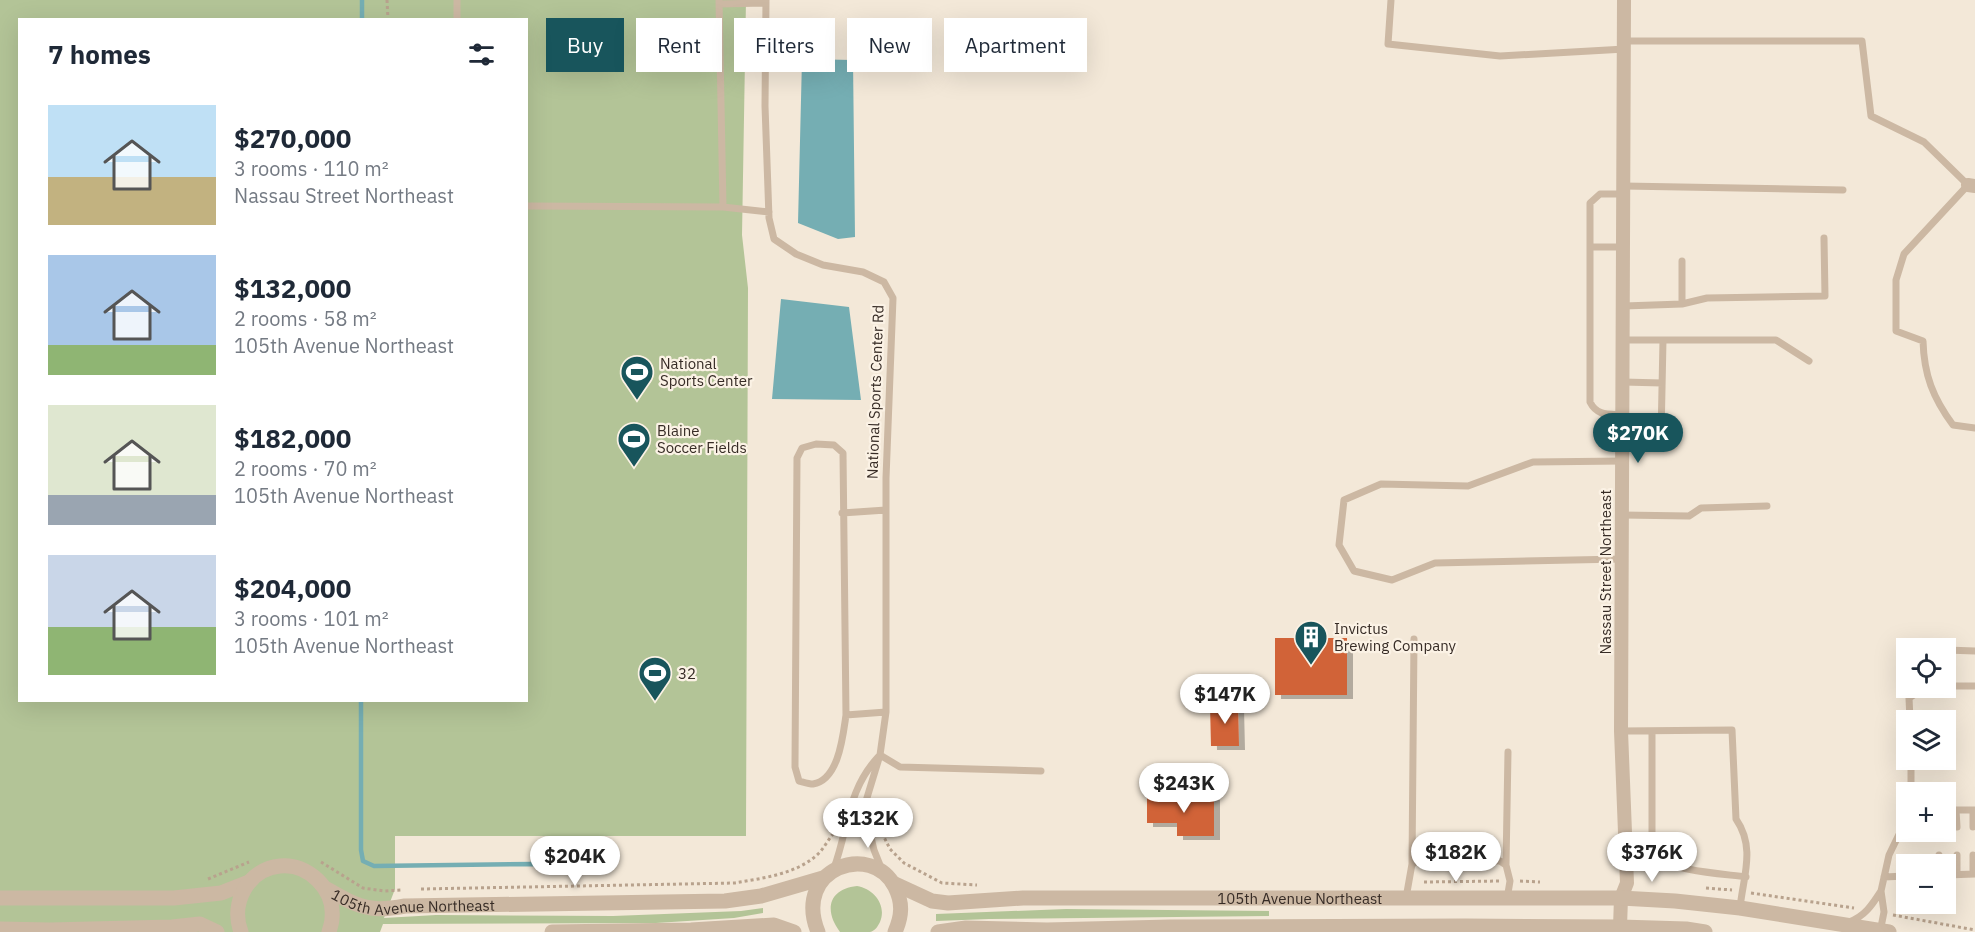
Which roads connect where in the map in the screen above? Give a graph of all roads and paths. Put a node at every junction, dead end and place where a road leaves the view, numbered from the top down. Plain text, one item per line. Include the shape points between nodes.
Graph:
1 (387, 0) edge
2 (457, 0) edge
3 (1391, 0) edge
4 (1624, 0) edge
5 (766, 1) edge
6 (719, 2) edge
7 (387, 18) edge
8 (457, 18) edge
9 (1625, 45) junction
10 (1971, 186) edge
11 (1624, 190) junction
12 (1843, 190) dead end
13 (528, 206) edge
14 (723, 207) junction
15 (769, 212) junction
16 (1824, 238) dead end
17 (1590, 247) junction
18 (1624, 247) junction
19 (1682, 261) dead end
20 (1682, 304) junction
21 (1624, 306) junction
22 (1623, 340) junction
23 (1663, 340) junction
24 (1809, 361) dead end
25 (1623, 382) junction
26 (1662, 383) junction
27 (1623, 415) junction
28 (1975, 428) edge
29 (1623, 437) junction
30 (1623, 461) junction
31 (1767, 506) dead end
32 (886, 510) junction
33 (842, 513) junction
34 (1622, 515) junction
35 (1622, 559) junction
36 (1413, 639) dead end
37 (1956, 650) edge
38 (1975, 651) edge
39 (1975, 686) edge
40 (1956, 687) edge
41 (886, 712) junction
42 (846, 715) junction
43 (1621, 731) junction
44 (1653, 731) junction
45 (1508, 752) dead end
46 (880, 755) junction
47 (1041, 771) dead end
48 (1956, 810) joint
49 (1974, 810) edge
50 (1957, 827) dead end
51 (1973, 827) dead end
52 (834, 832) dead end
53 (1896, 841) edge
54 (1957, 855) dead end
55 (1973, 855) dead end
56 (313, 858) dead end
57 (255, 859) dead end
58 (1412, 864) junction
59 (1506, 865) junction
60 (1957, 874) joint
61 (1974, 874) edge
62 (828, 875) junction
63 (1896, 876) edge
64 (1884, 877) junction
65 (889, 878) junction
66 (1746, 878) junction
67 (205, 880) dead end
68 (249, 882) junction
69 (325, 888) junction
70 (403, 890) dead end
71 (412, 890) dead end
72 (1881, 891) junction
73 (0, 898) edge
74 (1621, 898) junction
75 (1507, 899) junction
76 (1406, 900) junction
77 (1740, 908) junction
78 (1842, 925) junction
79 (1620, 927) junction
80 (0, 929) edge
81 (1328, 929) edge
82 (1884, 931) edge
83 (217, 932) edge
84 (241, 932) edge
85 (329, 932) edge
86 (552, 932) edge
87 (794, 932) edge
88 (818, 932) edge
89 (895, 932) edge
90 (938, 932) edge
91 (1705, 932) edge

1 - 7 path
2 - 8 lane
3 - 9 lane via 1388,44 1500,56
4 - 9 street, Nassau Street Northeast
5 - 6 lane
5 - 15 lane, National Sports Center Rd
6 - 14 lane
9 - 10 lane via 1862,41 1871,116 1924,142
9 - 11 street, Nassau Street Northeast
10 - 28 lane via 1904,254 1896,280 1896,331 1923,340 1924,363 1934,398 1953,425
11 - 12 lane
11 - 17 lane via 1600,194 1590,203
11 - 18 street, Nassau Street Northeast
13 - 14 lane
14 - 15 lane
15 - 32 lane, National Sports Center Rd via 774,239 823,265 863,272 884,282 893,298
16 - 20 lane via 1825,296 1707,298
17 - 18 lane
17 - 27 lane via 1590,402 1600,414
18 - 21 street, Nassau Street Northeast
19 - 20 lane
20 - 21 lane
21 - 22 street, Nassau Street Northeast
22 - 23 lane
22 - 25 street, Nassau Street Northeast
23 - 24 lane via 1776,340
23 - 26 lane
25 - 26 lane
25 - 27 street, Nassau Street Northeast
26 - 29 lane via 1661,437
27 - 29 street, Nassau Street Northeast
29 - 30 street, Nassau Street Northeast
30 - 34 street, Nassau Street Northeast
30 - 35 lane via 1533,462 1468,486 1381,484 1344,500 1339,545 1354,571 1392,580 1435,563
31 - 34 lane via 1701,508 1689,516
32 - 33 lane
32 - 41 lane, National Sports Center Rd
33 - 42 lane
33 - 42 lane via 843,453 834,445 802,448 797,458 795,768 799,781 813,784 826,777 842,751
34 - 35 street, Nassau Street Northeast
35 - 43 street, Nassau Street Northeast
36 - 58 lane
37 - 38 lane
39 - 40 lane
41 - 42 lane
41 - 46 lane, National Sports Center Rd
43 - 44 lane
43 - 74 street, Nassau Street Northeast via 1627,883
44 - 66 lane via 1652,844 1656,856 1667,864
44 - 66 lane via 1731,730 1736,819 1747,842
45 - 59 lane
46 - 47 lane via 900,768
46 - 62 lane via 866,771 852,800 846,830
46 - 65 lane, National Sports Center Rd via 866,801 867,820 874,850
48 - 49 lane
48 - 50 lane
49 - 51 lane
52 - 71 path via 819,853 801,866 735,883
53 - 64 lane
54 - 60 lane
55 - 61 lane
56 - 70 path via 363,888
57 - 67 path
58 - 59 lane via 1422,859 1500,861
58 - 76 lane
59 - 75 lane
60 - 61 lane
62 - 65 street, 105th Avenue Northeast via 843,867 864,865
62 - 69 street, 105th Avenue Northeast via 760,896 725,901 372,909
62 - 88 street via 815,892 812,906
63 - 64 lane
64 - 72 lane
65 - 76 street, 105th Avenue Northeast via 932,901 948,903 1023,898
65 - 89 street via 902,908
66 - 77 lane
68 - 69 street, 105th Avenue Northeast via 263,871 280,866 305,871
68 - 73 street, 105th Avenue Northeast via 221,893 174,898
68 - 84 street via 237,909
69 - 85 street, 105th Avenue Northeast via 333,918
72 - 78 lane via 1868,910
72 - 82 lane
74 - 75 street, 105th Avenue Northeast
74 - 77 street, 105th Avenue Northeast
74 - 79 street, Nassau Street Northeast
75 - 76 street, 105th Avenue Northeast
77 - 78 street, 105th Avenue Northeast
78 - 82 street, 105th Avenue Northeast
79 - 81 street, 105th Avenue Northeast
79 - 91 street, 105th Avenue Northeast
80 - 83 street via 200,924
81 - 90 street, 105th Avenue Northeast via 966,928
86 - 87 street via 774,925

